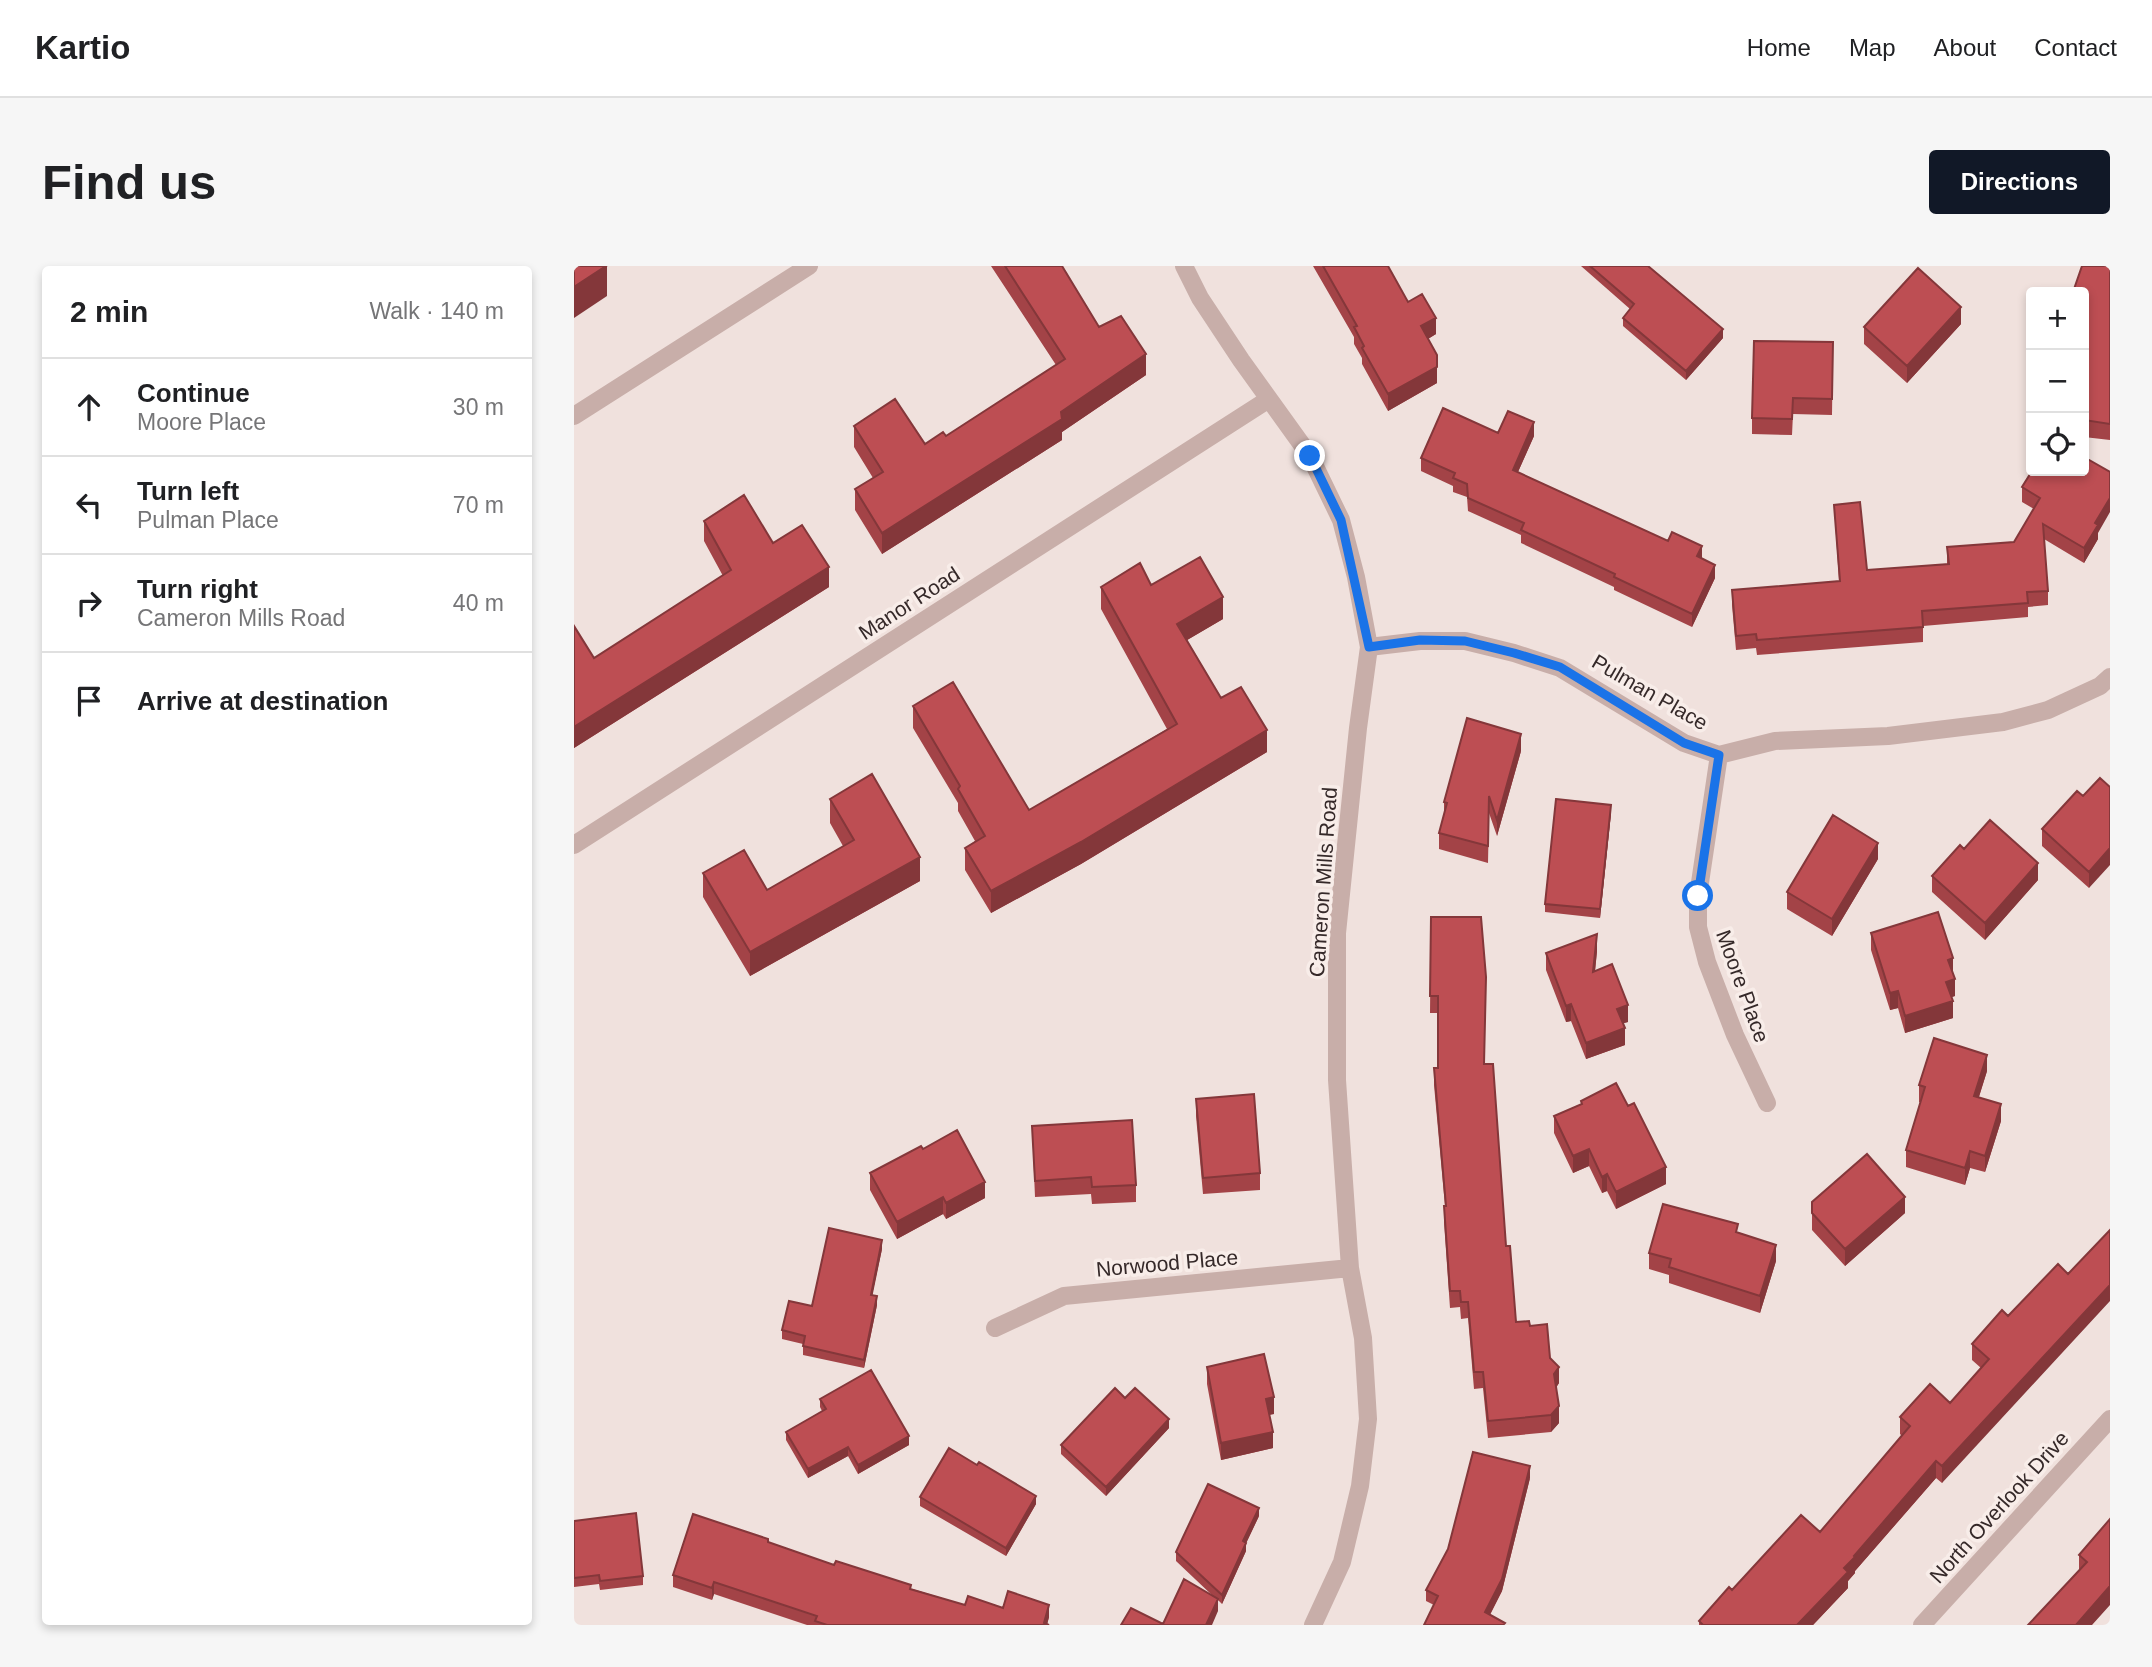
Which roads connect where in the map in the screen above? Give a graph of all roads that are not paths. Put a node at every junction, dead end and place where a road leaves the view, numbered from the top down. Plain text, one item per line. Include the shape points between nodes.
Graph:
1 (808, 266) edge
2 (1184, 266) edge
3 (1269, 399) junction
4 (574, 416) edge
5 (1369, 647) junction
6 (2110, 677) edge
7 (1719, 755) junction
8 (574, 845) edge
9 (1767, 1103) dead end
10 (1350, 1268) junction
11 (995, 1328) dead end
12 (2110, 1419) edge
13 (1312, 1625) edge
14 (1922, 1625) edge

1 - 4 street
2 - 3 street, Cameron Mills Road via 1200,298
3 - 5 street, Cameron Mills Road via 1310,456 1341,520
3 - 8 street, Manor Road
5 - 7 street, Pulman Place via 1420,640 1465,641 1560,667 1684,743
5 - 10 street, Cameron Mills Road via 1337,933 1337,1080
6 - 7 street, Pulman Place via 2048,710 2003,722 1888,736 1775,741
7 - 9 street, Moore Place via 1698,896 1698,927 1735,1035
10 - 11 street, Norwood Place via 1063,1296
10 - 13 street, Cameron Mills Road via 1363,1338 1366,1432 1360,1486 1342,1562
12 - 14 street, North Overlook Drive

